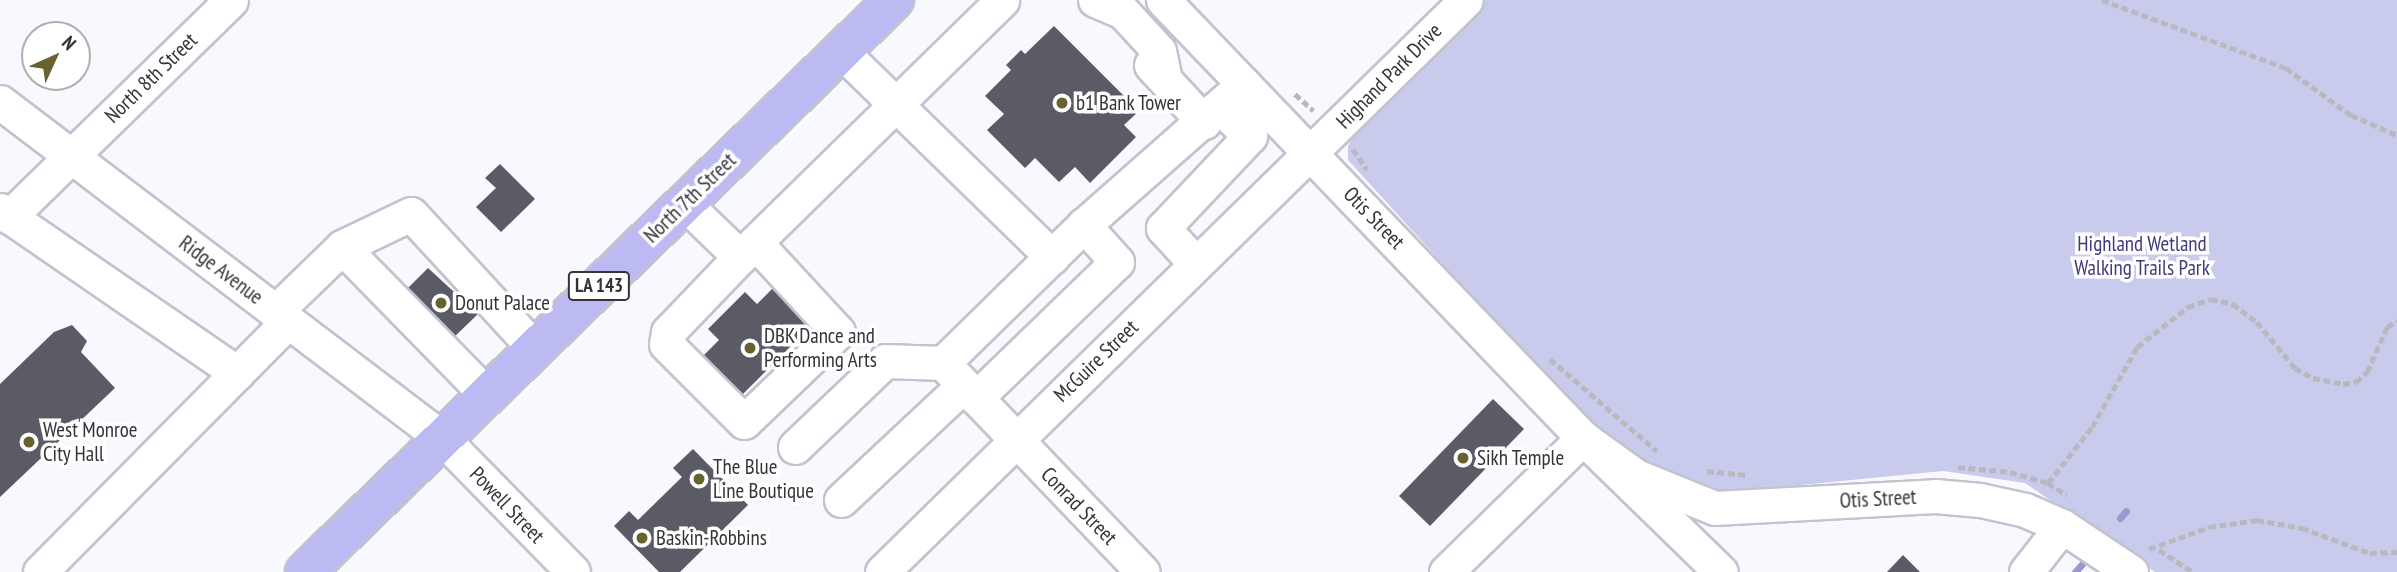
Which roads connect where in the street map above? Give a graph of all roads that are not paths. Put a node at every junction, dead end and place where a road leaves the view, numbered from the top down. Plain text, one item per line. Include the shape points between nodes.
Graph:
1 (231, 0) edge
2 (894, 0) edge
3 (1002, 0) edge
4 (1163, 0) edge
5 (1466, 0) edge
6 (1105, 15) edge
7 (841, 51) junction
8 (1165, 79) junction
9 (1244, 84) junction
10 (0, 102) edge
11 (896, 104) junction
12 (1212, 115) junction
13 (1313, 153) junction
14 (71, 157) junction
15 (684, 203) junction
16 (4, 213) edge
17 (1084, 225) junction
18 (342, 247) junction
19 (748, 250) junction
20 (1052, 257) junction
21 (1196, 264) junction
22 (281, 316) junction
23 (535, 349) junction
24 (237, 373) junction
25 (961, 382) junction
26 (487, 395) junction
27 (442, 438) junction
28 (1583, 438) junction
29 (1016, 441) junction
30 (795, 447) dead end
31 (841, 500) dead end
32 (2067, 512) junction
33 (2135, 559) edge
34 (40, 572) edge
35 (305, 572) edge
36 (573, 572) edge
37 (882, 572) edge
38 (1143, 572) edge
39 (1446, 572) edge
40 (1721, 572) edge
41 (2026, 572) edge

1 - 14 street, North 8th Street
2 - 7 main road, North 7th Street / LA 143
3 - 11 street
4 - 9 street, Otis Street
5 - 13 street, Highand Park Drive
6 - 8 street
6 - 8 street via 1123,12 1159,51
7 - 11 street
7 - 15 main road, North 7th Street / LA 143
8 - 12 street
9 - 12 street
9 - 13 street, Otis Street
10 - 14 street, Ridge Avenue
11 - 19 street
11 - 20 street
12 - 17 street
12 - 21 street via 1250,136 1163,228
13 - 21 street, McGuire Street
13 - 28 street, Otis Street
14 - 16 street, North 8th Street
14 - 22 street, Ridge Avenue
15 - 19 street
15 - 23 main road, North 7th Street / LA 143
16 - 24 street
17 - 20 street
17 - 25 street via 1117,262
18 - 22 street
18 - 23 street via 411,214
18 - 26 street
19 - 19 street via 668,332 666,344 744,422 838,332
20 - 25 street
21 - 29 street, McGuire Street
22 - 24 street
22 - 27 street, Ridge Avenue
23 - 26 main road, North 7th Street / LA 143
24 - 34 street
25 - 29 street, Conrad Street
25 - 30 street via 885,361
25 - 31 street
26 - 27 main road, North 7th Street / LA 143
27 - 35 main road, North 7th Street / LA 143
27 - 36 street, Powell Street
28 - 32 street, Otis Street via 1636,477 1715,508 1935,496
28 - 39 street
28 - 40 street, Otis Street
29 - 37 street, McGuire Street
29 - 38 street, Conrad Street
32 - 33 street, Otis Street
32 - 41 street

